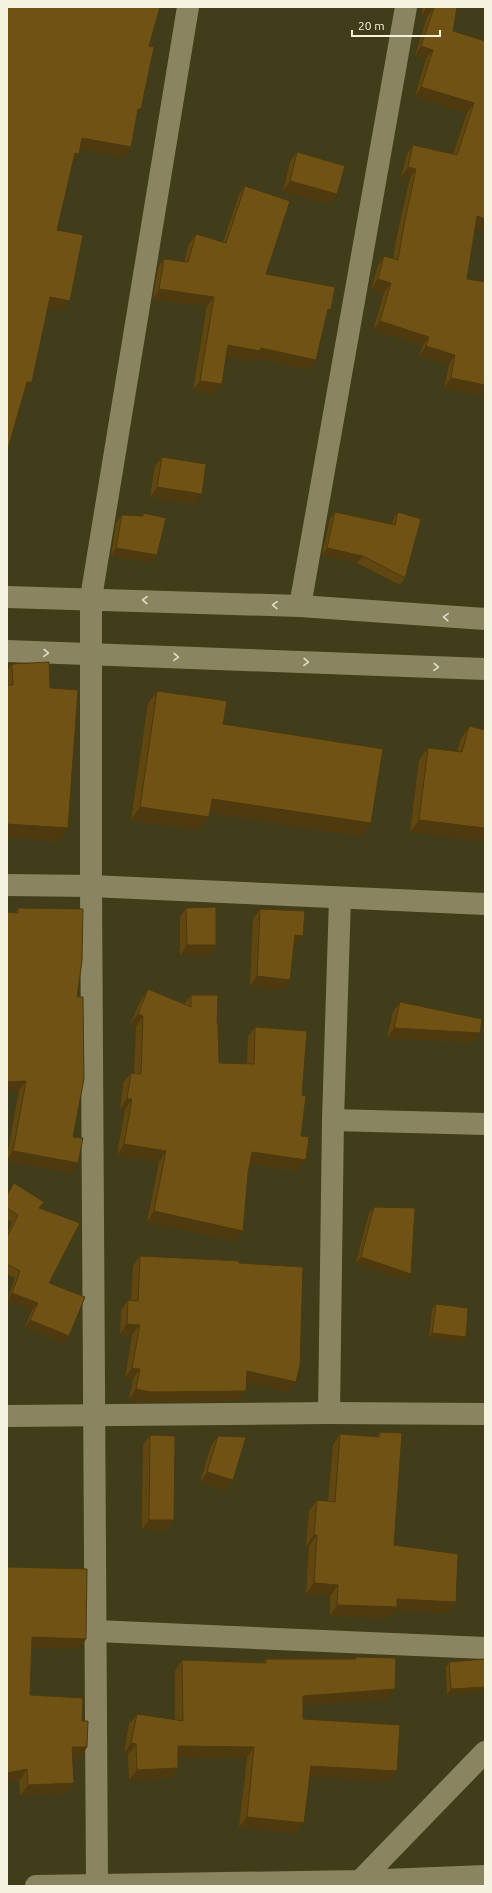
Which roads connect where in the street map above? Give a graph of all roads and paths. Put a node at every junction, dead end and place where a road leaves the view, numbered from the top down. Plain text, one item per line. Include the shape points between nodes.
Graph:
1 (188, 7) edge
2 (406, 7) edge
3 (7, 597) edge
4 (91, 598) junction
5 (300, 606) junction
6 (485, 620) edge
7 (7, 651) edge
8 (91, 654) junction
9 (485, 669) edge
10 (7, 885) edge
11 (91, 886) junction
12 (340, 898) junction
13 (485, 904) edge
14 (333, 1120) junction
15 (485, 1124) edge
16 (329, 1413) junction
17 (485, 1414) edge
18 (7, 1416) edge
19 (95, 1416) junction
20 (96, 1631) junction
21 (485, 1648) edge
22 (485, 1752) edge
23 (485, 1876) edge
24 (360, 1881) junction
25 (97, 1884) junction
26 (36, 1886) edge

1 - 4 street
2 - 5 street
3 - 4 street
5 -> 4 street
4 - 8 street
6 -> 5 street
7 -> 8 street
8 -> 9 street
8 - 11 street
10 - 11 street
11 - 12 street
11 - 19 street
12 - 13 street
12 - 14 street
14 - 15 street
14 - 16 street
16 - 17 street
16 - 19 street
18 - 19 street
19 - 20 street
20 - 21 street
20 - 25 street
22 - 24 street
23 - 24 street
24 - 25 street
25 - 26 street

